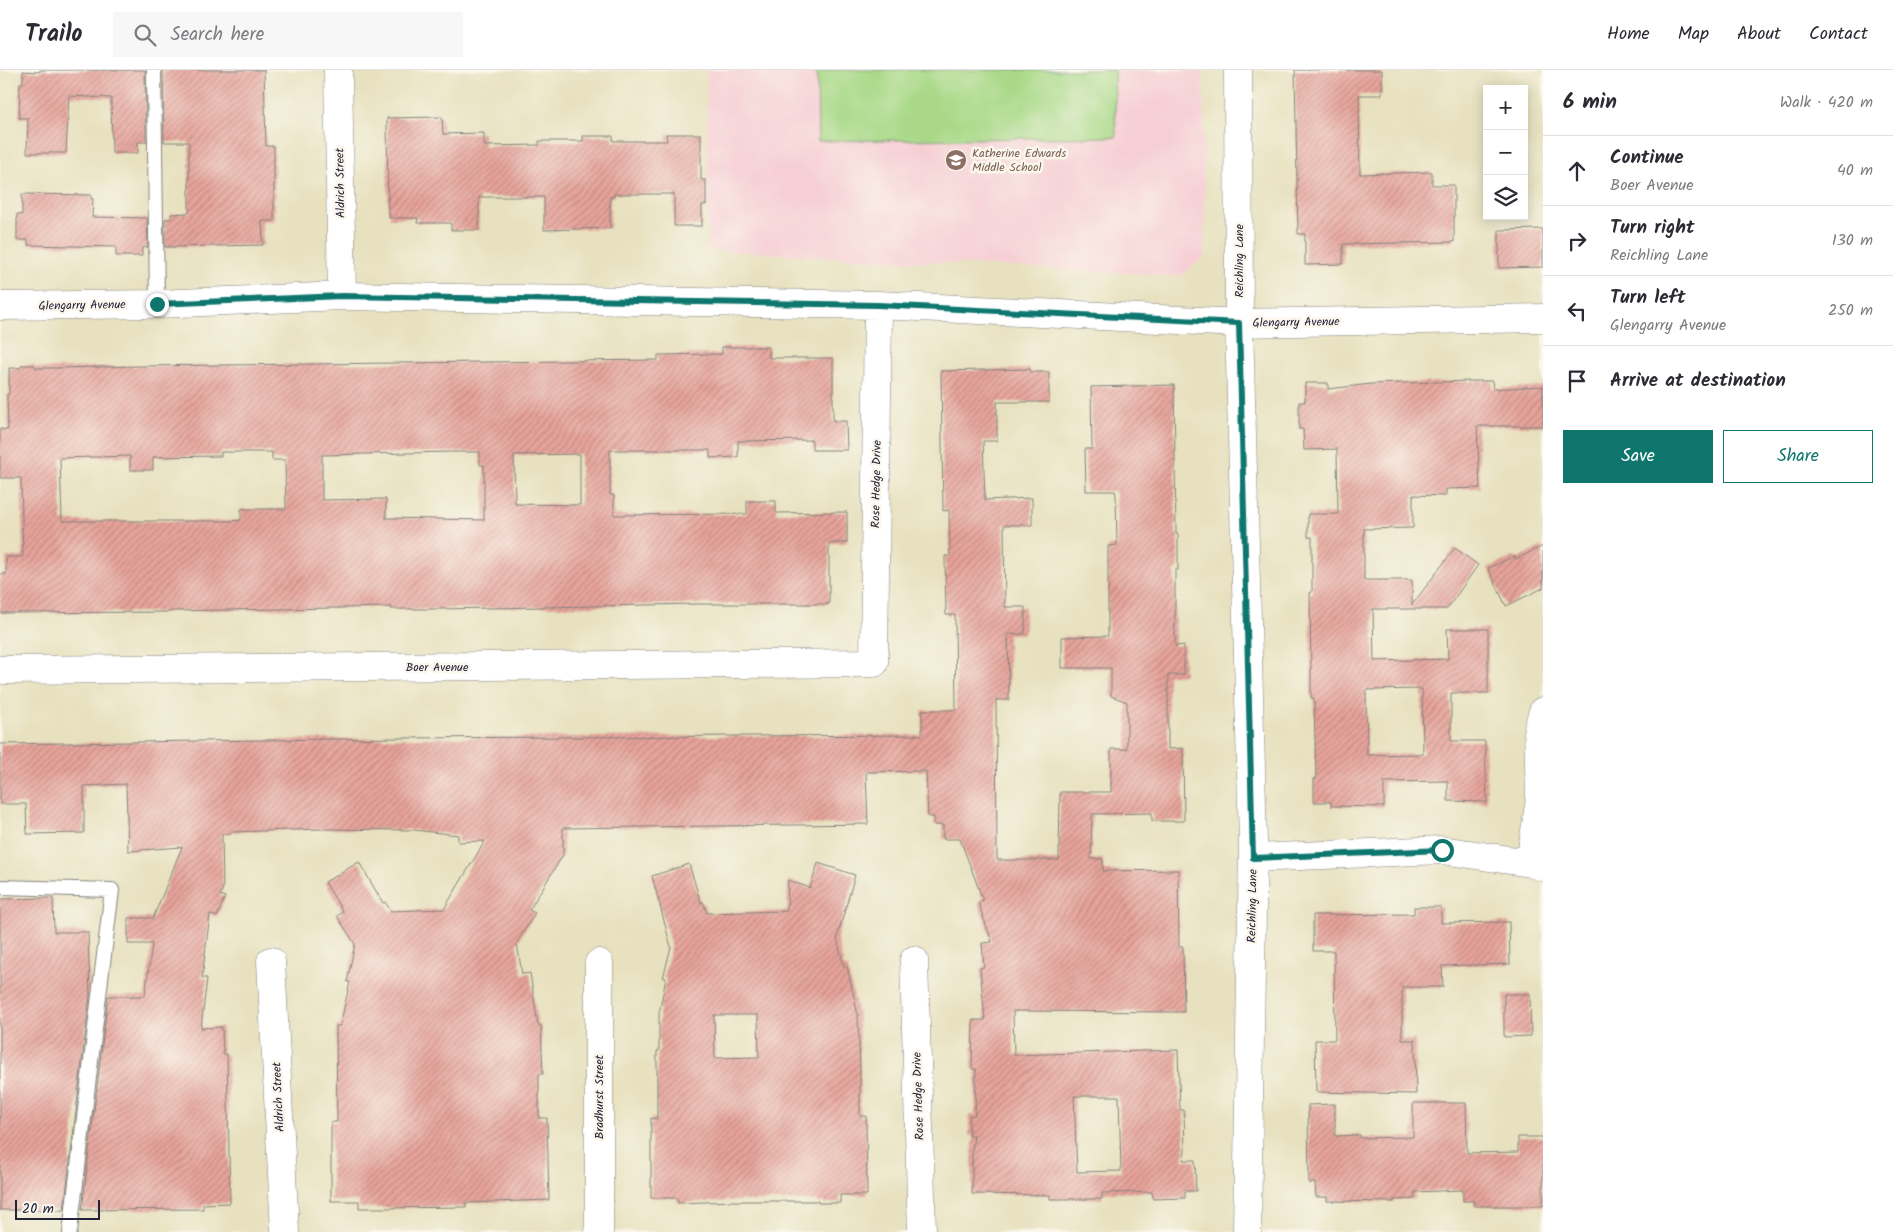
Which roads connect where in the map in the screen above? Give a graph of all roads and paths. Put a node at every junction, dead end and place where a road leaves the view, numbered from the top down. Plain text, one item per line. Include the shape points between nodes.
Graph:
1 (154, 70) edge
2 (338, 70) edge
3 (1238, 70) edge
4 (342, 296) junction
5 (157, 304) junction
6 (878, 305) junction
7 (0, 306) edge
8 (1543, 318) edge
9 (1239, 323) junction
10 (874, 664) joint
11 (0, 670) edge
12 (1543, 711) edge
13 (1253, 858) junction
14 (1536, 865) edge
15 (0, 887) edge
16 (914, 960) dead end
17 (271, 961) dead end
18 (599, 963) dead end
19 (70, 1232) edge
20 (285, 1232) edge
21 (599, 1232) edge
22 (922, 1232) edge
23 (1247, 1232) edge

1 - 5 lane
2 - 4 street, Aldrich Street
3 - 9 street, Reichling Lane
4 - 5 street, Glengarry Avenue
4 - 6 street, Glengarry Avenue
5 - 7 street, Glengarry Avenue
6 - 9 street, Glengarry Avenue
6 - 10 street, Rose Hedge Drive
8 - 9 street, Glengarry Avenue
9 - 13 street, Reichling Lane
10 - 11 street, Boer Avenue
12 - 14 street via 1538,728 1540,799
13 - 14 street via 1442,850
13 - 23 street, Reichling Lane
15 - 19 lane via 112,890
16 - 22 street, Rose Hedge Drive
17 - 20 street, Aldrich Street
18 - 21 street, Bradhurst Street

